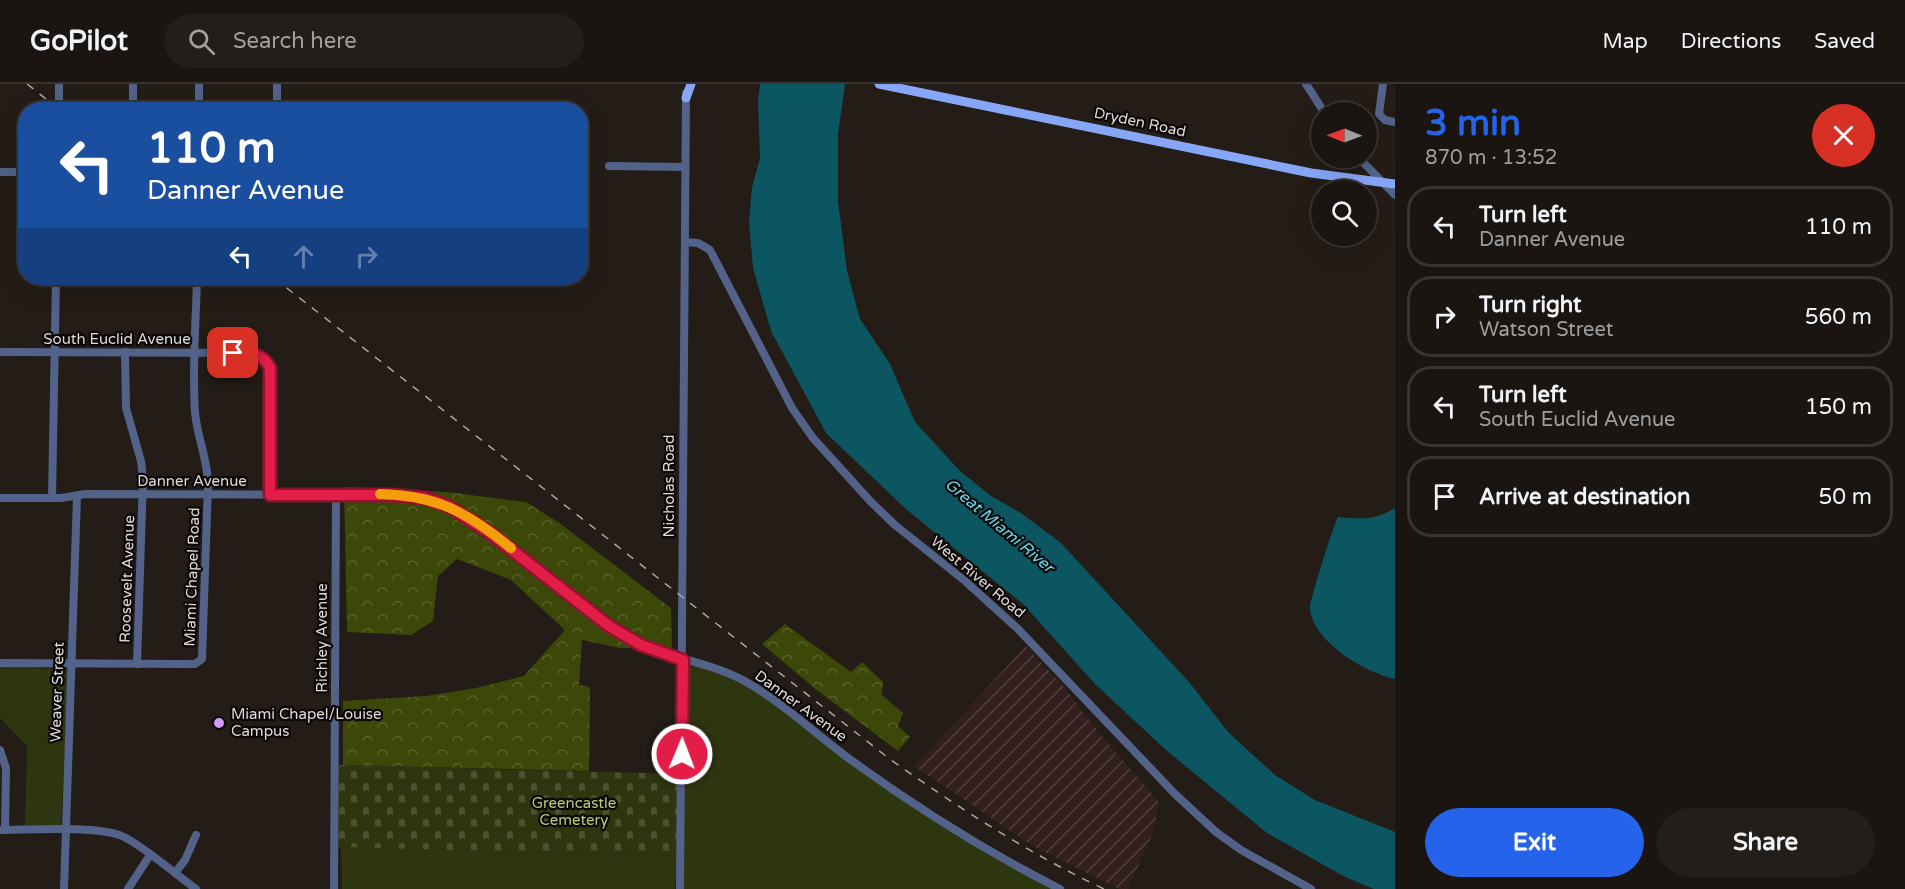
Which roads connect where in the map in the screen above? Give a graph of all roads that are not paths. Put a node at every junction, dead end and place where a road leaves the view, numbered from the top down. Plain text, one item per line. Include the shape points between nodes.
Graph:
1 (59, 84) edge
2 (133, 84) edge
3 (200, 84) edge
4 (278, 84) edge
5 (685, 84) edge
6 (691, 84) edge
7 (879, 84) edge
8 (1306, 84) edge
9 (1383, 84) edge
10 (686, 98) junction
11 (59, 102) edge
12 (132, 102) edge
13 (199, 102) edge
14 (278, 102) edge
15 (1318, 102) edge
16 (1395, 122) edge
17 (609, 166) dead end
18 (685, 167) junction
19 (1368, 168) edge
20 (0, 172) edge
21 (18, 172) edge
22 (1381, 182) junction
23 (1395, 184) edge
24 (1395, 195) edge
25 (685, 243) junction
26 (56, 285) edge
27 (197, 285) edge
28 (55, 351) junction
29 (0, 352) edge
30 (125, 352) junction
31 (195, 353) junction
32 (143, 494) junction
33 (208, 495) junction
34 (270, 495) junction
35 (336, 495) junction
36 (77, 496) junction
37 (0, 498) edge
38 (52, 498) junction
39 (683, 660) junction
40 (0, 663) edge
41 (72, 663) junction
42 (137, 664) junction
43 (0, 750) edge
44 (3, 830) edge
45 (66, 830) junction
46 (196, 835) dead end
47 (150, 855) junction
48 (175, 873) junction
49 (64, 889) edge
50 (129, 889) edge
51 (196, 889) edge
52 (334, 889) edge
53 (680, 889) edge
54 (1060, 889) edge
55 (1311, 889) edge

1 - 11 street
2 - 12 street
3 - 13 street
4 - 14 street
5 - 10 street, Nicholas Road
6 - 10 main road
7 - 22 main road, Dryden Road via 1311,173
8 - 15 street
9 - 16 street via 1379,114
10 - 18 street, Nicholas Road
17 - 18 street
18 - 25 street, Nicholas Road
19 - 22 street
20 - 21 street
22 - 23 main road, Dryden Road
22 - 24 street
25 - 39 street, Nicholas Road
25 - 55 street, West River Road via 698,243 710,250 792,408 813,438 894,525 1018,629 1216,832
26 - 28 street
27 - 31 street, Miami Chapel Road
28 - 29 street, South Euclid Avenue
28 - 30 street, South Euclid Avenue
28 - 38 street
30 - 31 street, South Euclid Avenue
30 - 32 street, Roosevelt Avenue via 126,408 142,469
31 - 33 street, Miami Chapel Road via 196,415
31 - 34 street, South Euclid Avenue via 252,353 267,361 272,375
32 - 33 street, Danner Avenue
32 - 36 street, Danner Avenue
32 - 42 street, Roosevelt Avenue
33 - 34 street, Danner Avenue
33 - 42 street, Miami Chapel Road via 200,662
34 - 35 street, Danner Avenue
35 - 39 street, Danner Avenue via 404,495 444,504 499,538 609,626 641,645
35 - 52 street, Richley Avenue
36 - 38 street, Danner Avenue
36 - 41 street, Weaver Street
37 - 38 street, Danner Avenue
39 - 53 street, Nicholas Road
39 - 54 street, Danner Avenue via 719,669 754,686 892,788 1002,858
40 - 41 street
41 - 42 street
41 - 45 street, Weaver Street
43 - 44 street via 6,779
44 - 45 street
45 - 47 street via 119,835
45 - 49 street, Weaver Street
46 - 48 street
47 - 48 street
47 - 50 street
48 - 51 street

